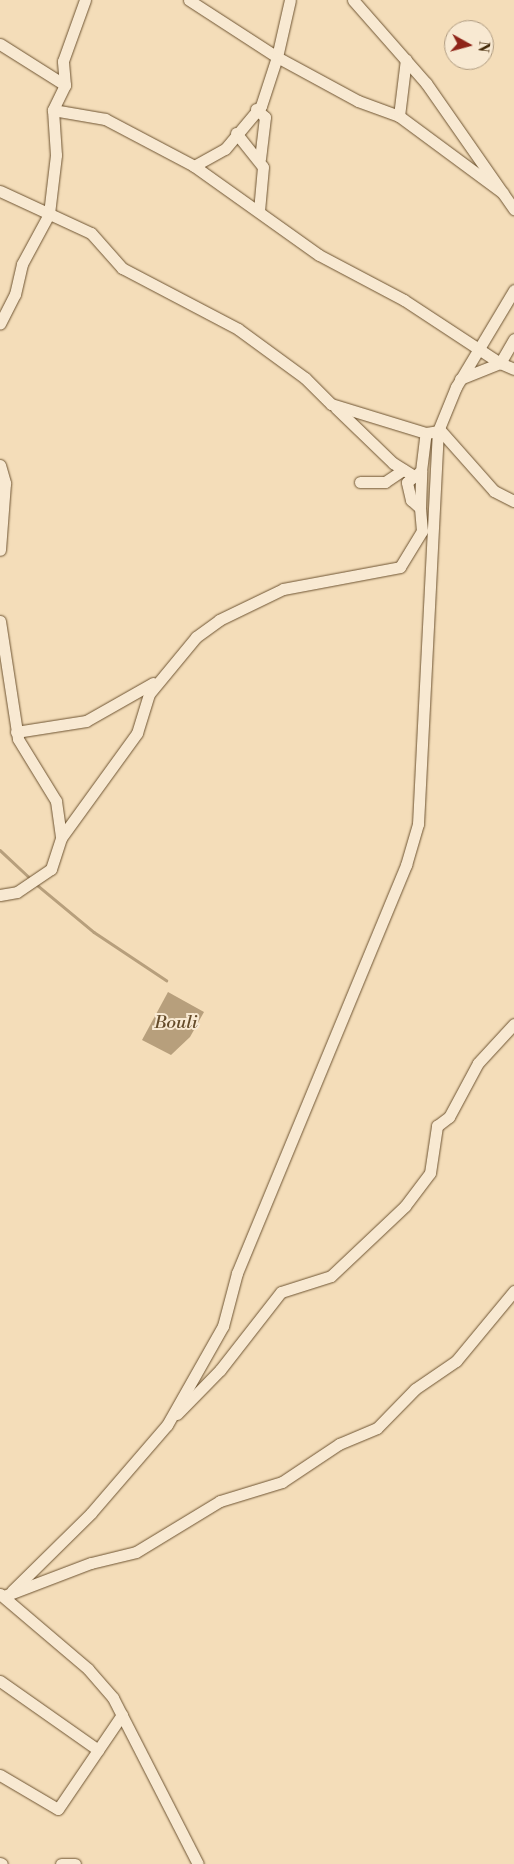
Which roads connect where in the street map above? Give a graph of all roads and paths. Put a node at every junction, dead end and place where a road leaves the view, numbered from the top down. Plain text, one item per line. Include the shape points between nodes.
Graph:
1 (84, 0) edge
2 (189, 0) edge
3 (290, 0) edge
4 (352, 0) edge
5 (0, 44) edge
6 (277, 58) junction
7 (406, 59) junction
8 (65, 86) junction
9 (256, 109) junction
10 (53, 110) junction
11 (399, 116) junction
12 (236, 133) junction
13 (260, 158) junction
14 (194, 166) junction
15 (0, 191) edge
16 (503, 193) junction
17 (514, 209) edge
18 (260, 211) junction
19 (49, 214) junction
20 (514, 290) edge
21 (0, 323) edge
22 (514, 339) edge
23 (479, 347) junction
24 (500, 363) junction
25 (514, 369) edge
26 (460, 379) junction
27 (331, 404) junction
28 (439, 430) junction
29 (426, 433) junction
30 (0, 465) edge
31 (399, 467) junction
32 (418, 474) junction
33 (360, 482) dead end
34 (436, 487) junction
35 (514, 501) edge
36 (1, 509) edge
37 (0, 550) edge
38 (0, 621) edge
39 (160, 677) junction
40 (16, 732) junction
41 (60, 838) junction
42 (0, 896) edge
43 (514, 1024) edge
44 (514, 1291) edge
45 (167, 1425) junction
46 (5, 1594) edge
47 (0, 1682) edge
48 (122, 1715) junction
49 (98, 1750) junction
50 (0, 1775) edge
51 (198, 1864) edge

1 - 8 street via 63,61
2 - 6 street
3 - 6 street
4 - 7 street
5 - 8 street
6 - 9 street via 266,95
6 - 11 street via 358,101
7 - 11 street
7 - 16 street
8 - 10 street
9 - 12 street
9 - 13 street via 265,118
10 - 14 street via 105,119
10 - 19 street via 56,155
11 - 16 street
12 - 13 street
12 - 14 street via 225,149
13 - 18 street via 264,178
14 - 18 street
15 - 19 street
16 - 17 street
18 - 23 street via 319,255 404,300
19 - 21 street via 22,264 15,294
19 - 27 street via 91,233 122,268 238,330 305,378
20 - 23 street
22 - 24 street
23 - 24 street
23 - 26 street
24 - 25 street
24 - 26 street
26 - 28 street
27 - 29 street
27 - 31 street
28 - 29 street
28 - 34 street
28 - 35 street via 494,491
29 - 32 street
30 - 36 street via 5,483
31 - 32 street
31 - 33 street via 386,482
32 - 34 street
32 - 39 street via 422,531 400,567 283,589 219,620 196,637
34 - 45 street via 418,824 408,857 238,1273 223,1326
36 - 37 street
38 - 40 street
39 - 40 street via 86,721
39 - 41 street via 149,694 137,733
40 - 41 street via 56,801
41 - 42 street via 52,869 18,892
43 - 45 street via 478,1063 449,1117 437,1126 430,1173 405,1206 362,1242 331,1276 281,1292 220,1370
44 - 46 street via 456,1361 415,1389 378,1428 339,1444 282,1482 220,1501 136,1552
45 - 46 street via 98,1506
46 - 48 street via 88,1669
47 - 49 street
48 - 49 street
48 - 51 street
49 - 50 street via 58,1809

